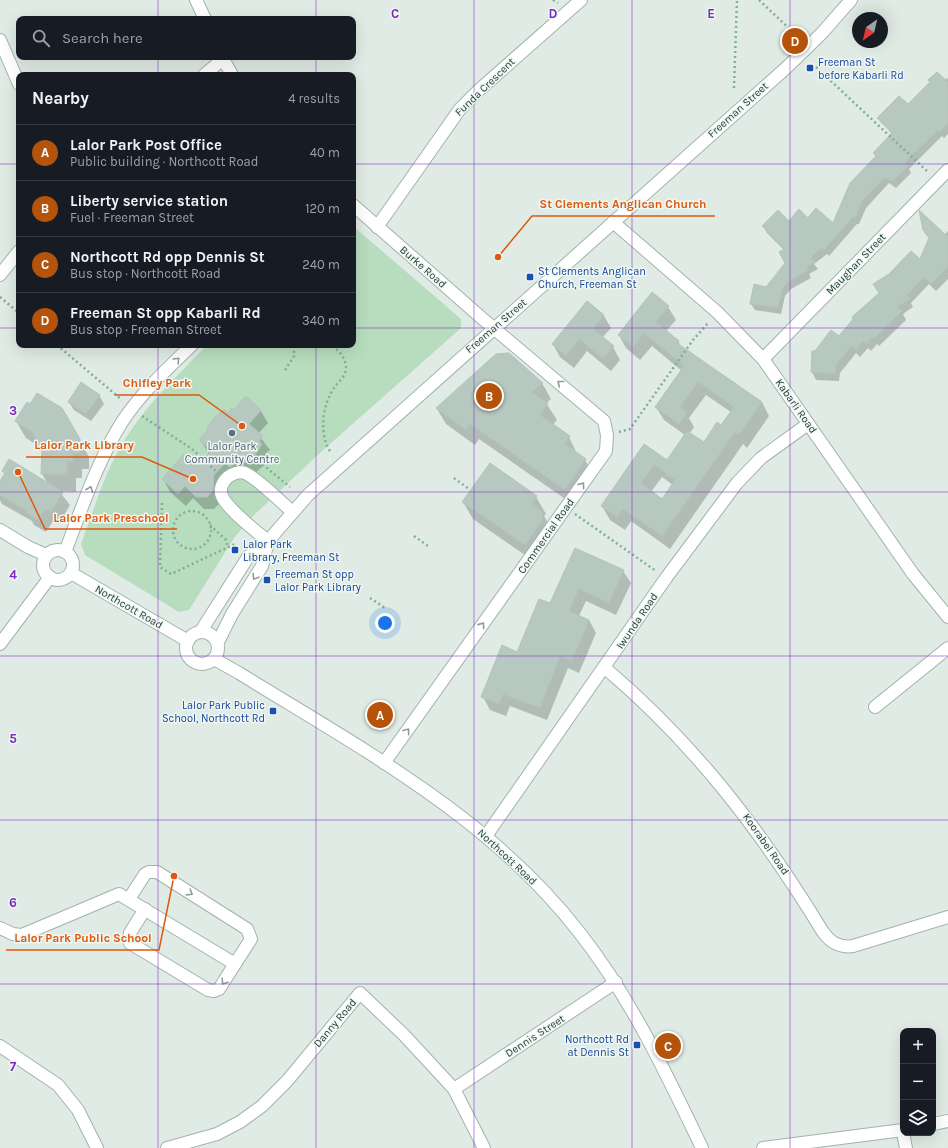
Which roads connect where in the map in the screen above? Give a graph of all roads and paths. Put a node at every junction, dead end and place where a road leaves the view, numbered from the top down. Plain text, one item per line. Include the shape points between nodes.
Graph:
1 (196, 0) edge
2 (581, 0) edge
3 (737, 0) edge
4 (760, 0) edge
5 (851, 0) edge
6 (204, 16) edge
7 (795, 34) dead end
8 (0, 40) edge
9 (221, 60) edge
10 (224, 60) edge
11 (816, 67) dead end
12 (207, 72) edge
13 (230, 72) edge
14 (16, 77) edge
15 (734, 88) dead end
16 (948, 170) edge
17 (938, 180) junction
18 (356, 208) edge
19 (613, 222) junction
20 (377, 227) junction
21 (16, 255) edge
22 (0, 275) edge
23 (0, 297) edge
24 (16, 310) edge
25 (717, 312) junction
26 (494, 328) junction
27 (61, 348) edge
28 (189, 348) edge
29 (294, 348) edge
30 (333, 348) edge
31 (763, 359) junction
32 (285, 370) dead end
33 (126, 404) dead end
34 (138, 413) dead end
35 (808, 424) junction
36 (607, 435) junction
37 (330, 451) dead end
38 (262, 464) dead end
39 (454, 478) dead end
40 (225, 479) junction
41 (290, 487) dead end
42 (469, 489) dead end
43 (162, 503) dead end
44 (566, 508) junction
45 (292, 512) junction
46 (210, 524) junction
47 (0, 530) edge
48 (414, 536) dead end
49 (268, 541) junction
50 (235, 544) dead end
51 (428, 546) dead end
52 (228, 547) junction
53 (65, 552) junction
54 (46, 555) junction
55 (71, 573) junction
56 (50, 577) junction
57 (666, 578) junction
58 (370, 598) dead end
59 (385, 608) dead end
60 (948, 617) edge
61 (202, 632) junction
62 (188, 641) junction
63 (218, 642) junction
64 (0, 644) edge
65 (948, 648) edge
66 (214, 659) junction
67 (605, 668) junction
68 (875, 707) dead end
69 (384, 763) junction
70 (486, 836) junction
71 (130, 899) junction
72 (145, 909) junction
73 (948, 917) edge
74 (0, 928) edge
75 (235, 964) junction
76 (616, 982) junction
77 (0, 1046) edge
78 (454, 1089) junction
79 (948, 1121) edge
80 (936, 1123) edge
81 (900, 1131) edge
82 (904, 1136) edge
83 (96, 1148) edge
84 (167, 1148) edge
85 (484, 1148) edge
86 (702, 1148) edge
87 (763, 1148) edge
88 (906, 1148) edge

1 - 6 street
2 - 20 street, Funda Crescent via 460,109
3 - 15 path
4 - 7 path
5 - 19 street, Freeman Street via 808,47
8 - 14 street
9 - 12 street
10 - 13 street
11 - 17 path
16 - 17 street, Maughan Street
17 - 31 street, Maughan Street
18 - 20 street, Burke Road
19 - 25 street, Kabarli Road
19 - 26 street, Freeman Street
20 - 26 street, Burke Road
21 - 22 street
23 - 24 path
25 - 31 street, Kabarli Road
25 - 36 path via 693,340 630,429
36 -> 26 street, Commercial Road via 604,420
26 - 45 street, Freeman Street via 353,453
27 - 33 path
53 -> 28 street via 94,479 122,423 152,384
29 - 32 path via 294,356
30 - 37 path via 342,356 346,369 333,389 325,409 324,437
31 - 35 street, Kabarli Road
34 - 40 path via 192,450
35 - 57 street, Iwunda Road via 761,458 737,483
35 - 60 street, Kabarli Road via 913,574
44 -> 36 street, Commercial Road via 606,451
38 - 41 path
39 - 42 path
40 - 45 street via 234,473 246,474
40 - 49 street via 221,489 225,501
43 - 52 path via 160,567 171,574
44 - 57 path
69 -> 44 street, Commercial Road
45 - 49 street, Freeman Street
46 - 46 path via 210,538 201,547 188,549 177,542 174,536 176,519 186,512 192,511 203,515
46 - 52 path via 226,540
47 - 54 street
48 - 51 path
49 - 61 street, Freeman Street via 248,557
49 -> 63 street, Freeman Street via 262,566
50 - 52 path
53 - 54 street via 55,550
53 - 55 street via 73,561
54 - 56 street via 43,567
55 - 56 street via 59,580
55 - 62 street, Northcott Road
56 - 64 street
57 - 67 street, Iwunda Road
58 - 59 path
61 - 62 street via 195,633
61 - 63 street via 212,634
62 - 66 street via 187,654 193,661 202,664
63 - 66 street via 219,651
65 - 68 street
66 - 69 street, Northcott Road
67 - 70 street, Iwunda Road
67 - 73 street, Koorabel Road via 686,744 732,797 768,845 831,941 842,947 853,946
69 - 70 street, Northcott Road via 431,792
70 - 76 street, Northcott Road via 512,859 578,930
71 - 72 street
71 - 74 street via 116,894 22,935
71 -> 75 street via 145,874 157,872 247,929 251,939
72 - 75 street
75 -> 72 street via 219,989 208,990 130,943 130,933
76 - 78 street, Dennis Street
76 - 86 street, Northcott Road via 654,1049
77 - 83 street via 58,1085 78,1110
78 - 84 street, Danny Road via 404,1035 360,993 287,1081 262,1106 217,1134
78 - 85 street, Danny Road
79 - 80 street
81 - 87 street
82 - 88 street

